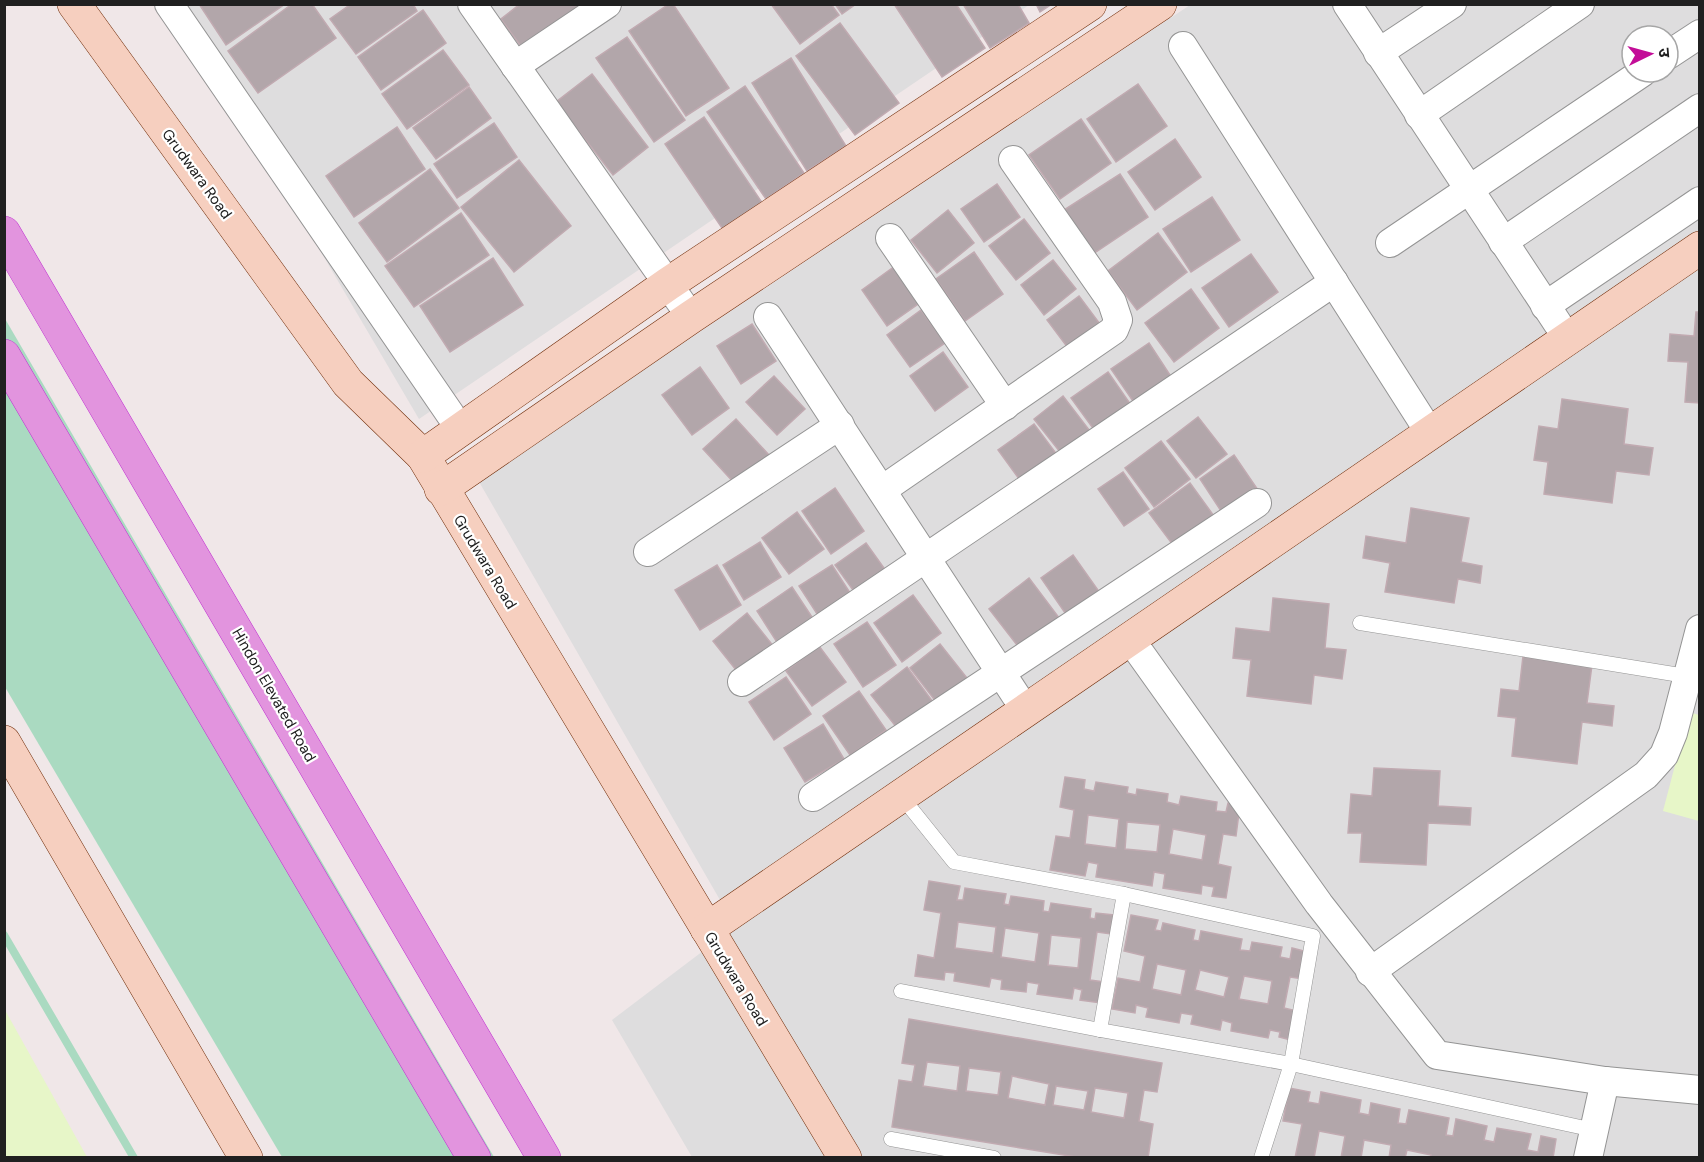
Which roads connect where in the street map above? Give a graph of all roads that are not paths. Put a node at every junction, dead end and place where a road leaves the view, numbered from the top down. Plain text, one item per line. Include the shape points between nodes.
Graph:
1 (74, 4) edge
2 (169, 4) edge
3 (472, 4) edge
4 (607, 4) edge
5 (1090, 4) edge
6 (1160, 4) edge
7 (1347, 4) edge
8 (1452, 4) edge
9 (1580, 4) edge
10 (1700, 34) edge
11 (1184, 46) dead end
12 (1680, 47) edge
13 (1378, 53) junction
14 (515, 66) junction
15 (1625, 84) edge
16 (1700, 108) edge
17 (1419, 116) junction
18 (1013, 160) dead end
19 (1468, 190) junction
20 (1700, 201) edge
21 (4, 233) edge
22 (890, 238) dead end
23 (1503, 242) junction
24 (1390, 243) dead end
25 (1700, 248) edge
26 (1334, 282) junction
27 (668, 284) junction
28 (691, 317) junction
29 (768, 317) dead end
30 (4, 356) edge
31 (1005, 406) junction
32 (840, 425) junction
33 (461, 430) junction
34 (1430, 432) junction
35 (423, 456) junction
36 (441, 489) junction
37 (882, 490) junction
38 (1257, 503) dead end
39 (648, 552) dead end
40 (926, 558) junction
41 (1360, 623) dead end
42 (1700, 629) edge
43 (1130, 639) junction
44 (1002, 674) junction
45 (742, 682) dead end
46 (1689, 696) edge
47 (1026, 711) junction
48 (4, 742) edge
49 (901, 796) junction
50 (813, 797) dead end
51 (1124, 894) junction
52 (707, 929) junction
53 (1370, 972) junction
54 (901, 991) dead end
55 (1100, 1030) junction
56 (1291, 1064) junction
57 (1605, 1081) junction
58 (1700, 1090) edge
59 (1594, 1130) junction
60 (891, 1139) dead end
61 (246, 1158) edge
62 (474, 1158) edge
63 (544, 1158) edge
64 (845, 1158) edge
65 (994, 1158) edge
66 (1262, 1158) edge
67 (1588, 1158) edge

1 - 35 street, Grudwara Road via 348,383
2 - 33 street
3 - 14 street
4 - 14 street
5 - 27 street
6 - 28 street
7 - 13 street
8 - 13 street
9 - 17 street
10 - 12 street
11 - 26 street
13 - 17 street
14 - 27 street
15 - 19 street
16 - 23 street
17 - 19 street
18 - 31 street via 1112,302 1118,320 1114,330
19 - 23 street
19 - 24 street
20 - 23 street via 1552,315
21 - 63 highway, Hindon Elevated Road
22 - 31 street
25 - 34 street
26 - 34 street
26 - 40 street
27 - 28 street
27 - 33 street
28 - 36 street
29 - 32 street
30 - 62 highway
31 - 37 street
32 - 37 street
32 - 39 street
33 - 35 street
34 - 43 street
35 - 36 street, Grudwara Road
36 - 52 street, Grudwara Road
37 - 40 street
38 - 44 street
40 - 44 street
40 - 45 street
41 - 46 lane
42 - 46 street
43 - 47 street
43 - 53 street
44 - 47 street
44 - 50 street
46 - 53 street via 1664,755 1646,775
47 - 49 street
48 - 61 street
49 - 51 lane via 954,862
49 - 52 street
51 - 55 lane
51 - 56 lane via 1313,936
52 - 64 street, Grudwara Road
53 - 57 street via 1437,1055
54 - 55 lane
55 - 56 lane
56 - 59 lane
56 - 66 lane
57 - 58 street
57 - 59 street
59 - 67 street
60 - 65 lane

